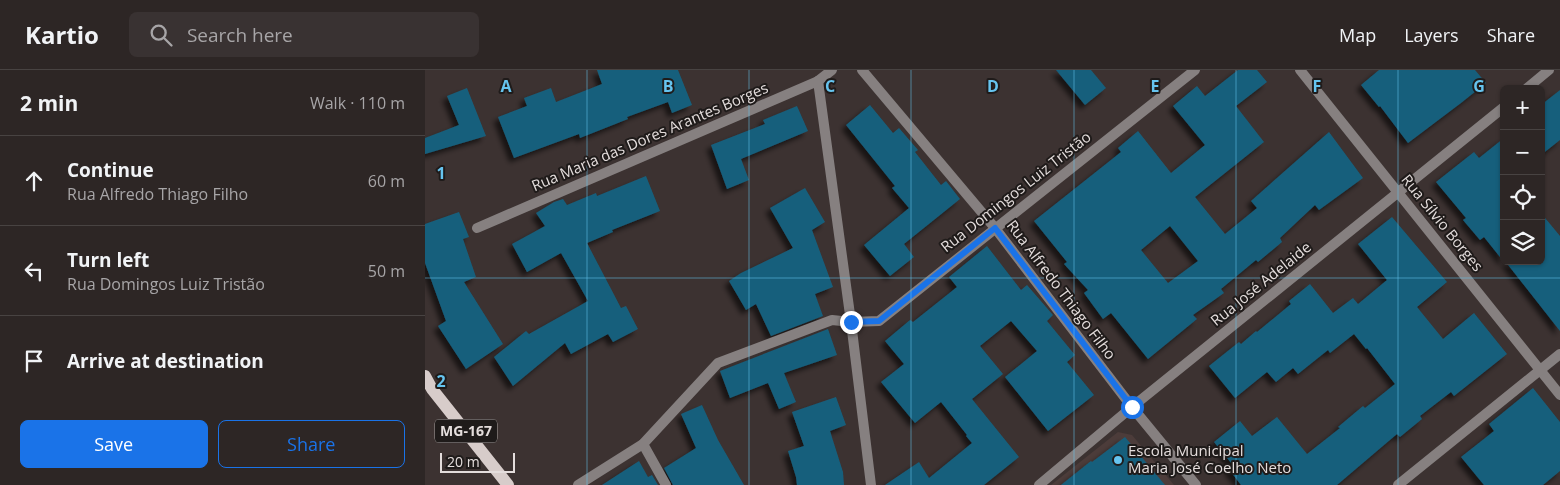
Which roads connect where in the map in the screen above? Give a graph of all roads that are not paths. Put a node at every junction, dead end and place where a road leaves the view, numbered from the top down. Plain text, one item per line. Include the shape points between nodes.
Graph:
1 (832, 70) edge
2 (862, 70) edge
3 (1195, 70) edge
4 (1300, 70) edge
5 (1549, 70) edge
6 (818, 81) junction
7 (1531, 85) edge
8 (1500, 110) edge
9 (1398, 193) junction
10 (477, 228) dead end
11 (995, 228) junction
12 (851, 322) junction
13 (1560, 354) edge
14 (1539, 370) junction
15 (425, 376) edge
16 (1560, 396) edge
17 (1132, 407) junction
18 (643, 444) junction
19 (509, 485) edge
20 (578, 485) edge
21 (667, 485) edge
22 (871, 485) edge
23 (1039, 485) edge
24 (1195, 485) edge
25 (1398, 485) edge

1 - 6 street, Rua Maria das Dores Arantes Borges
2 - 11 street, Rua Alfredo Thiago Filho
3 - 11 street, Rua Domingos Luiz Tristão
4 - 9 street, Rua Sílvio Borges
5 - 7 street
6 - 10 street, Rua Maria das Dores Arantes Borges
6 - 12 street
8 - 9 street, Rua José Adelaide
9 - 14 street, Rua Sílvio Borges
9 - 17 street, Rua José Adelaide
11 - 12 street, Rua Domingos Luiz Tristão via 879,321
11 - 17 street, Rua Alfredo Thiago Filho
12 - 18 street, Rua Domingos Luiz Tristão via 832,320 718,363
12 - 22 street
13 - 14 street
14 - 16 street, Rua Sílvio Borges
14 - 25 street
15 - 19 main road, MG-167
17 - 23 street, Rua José Adelaide
17 - 24 street, Rua Alfredo Thiago Filho
18 - 20 street, Rua Domingos Luiz Tristão
18 - 21 street

